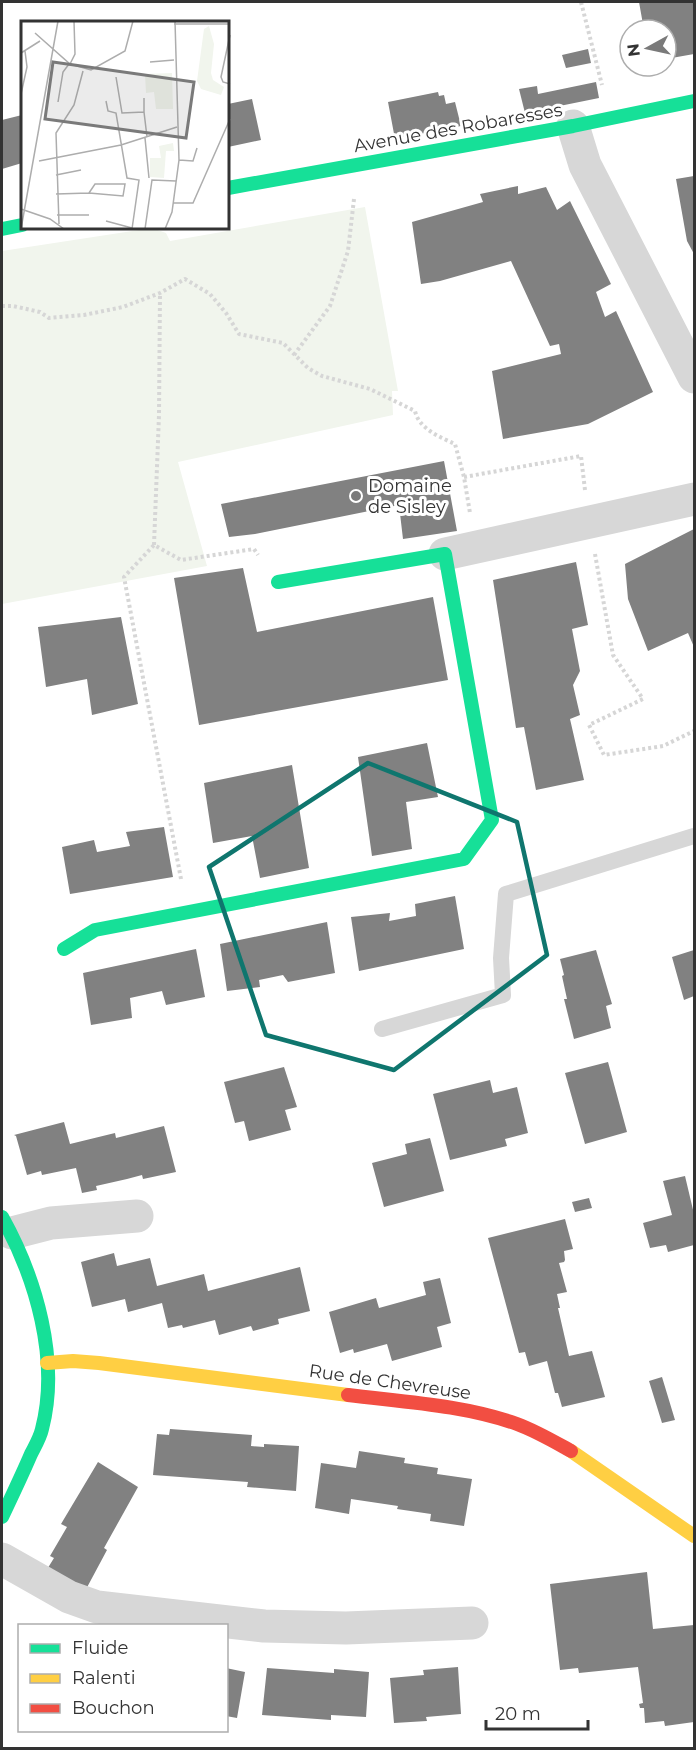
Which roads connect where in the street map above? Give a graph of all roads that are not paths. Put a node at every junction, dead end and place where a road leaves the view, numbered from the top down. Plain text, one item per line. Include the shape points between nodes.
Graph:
1 (694, 101) edge
2 (573, 126) junction
3 (230, 188) edge
4 (21, 225) edge
5 (2, 229) edge
6 (694, 377) edge
7 (694, 499) edge
8 (460, 551) junction
9 (278, 582) road end
10 (694, 836) edge
11 (64, 950) dead end
12 (382, 1029) dead end
13 (137, 1216) dead end
14 (7, 1225) edge
15 (47, 1364) junction
16 (2, 1518) edge
17 (694, 1536) edge
18 (2, 1559) edge
19 (472, 1623) dead end

1 - 2 street, Avenue des Robaresses
2 - 3 street, Avenue des Robaresses
2 - 6 street via 585,165
4 - 5 street
7 - 8 street
8 - 9 street
8 - 11 street via 492,820 465,859 95,930
10 - 12 lane via 506,894 501,958 503,995
13 - 14 street
14 - 15 street via 29,1274
15 - 16 street via 47,1403 41,1432
15 - 17 street, Rue de Chevreuse via 99,1363 481,1414 545,1436
18 - 19 street via 69,1597 97,1607 264,1626 346,1628

